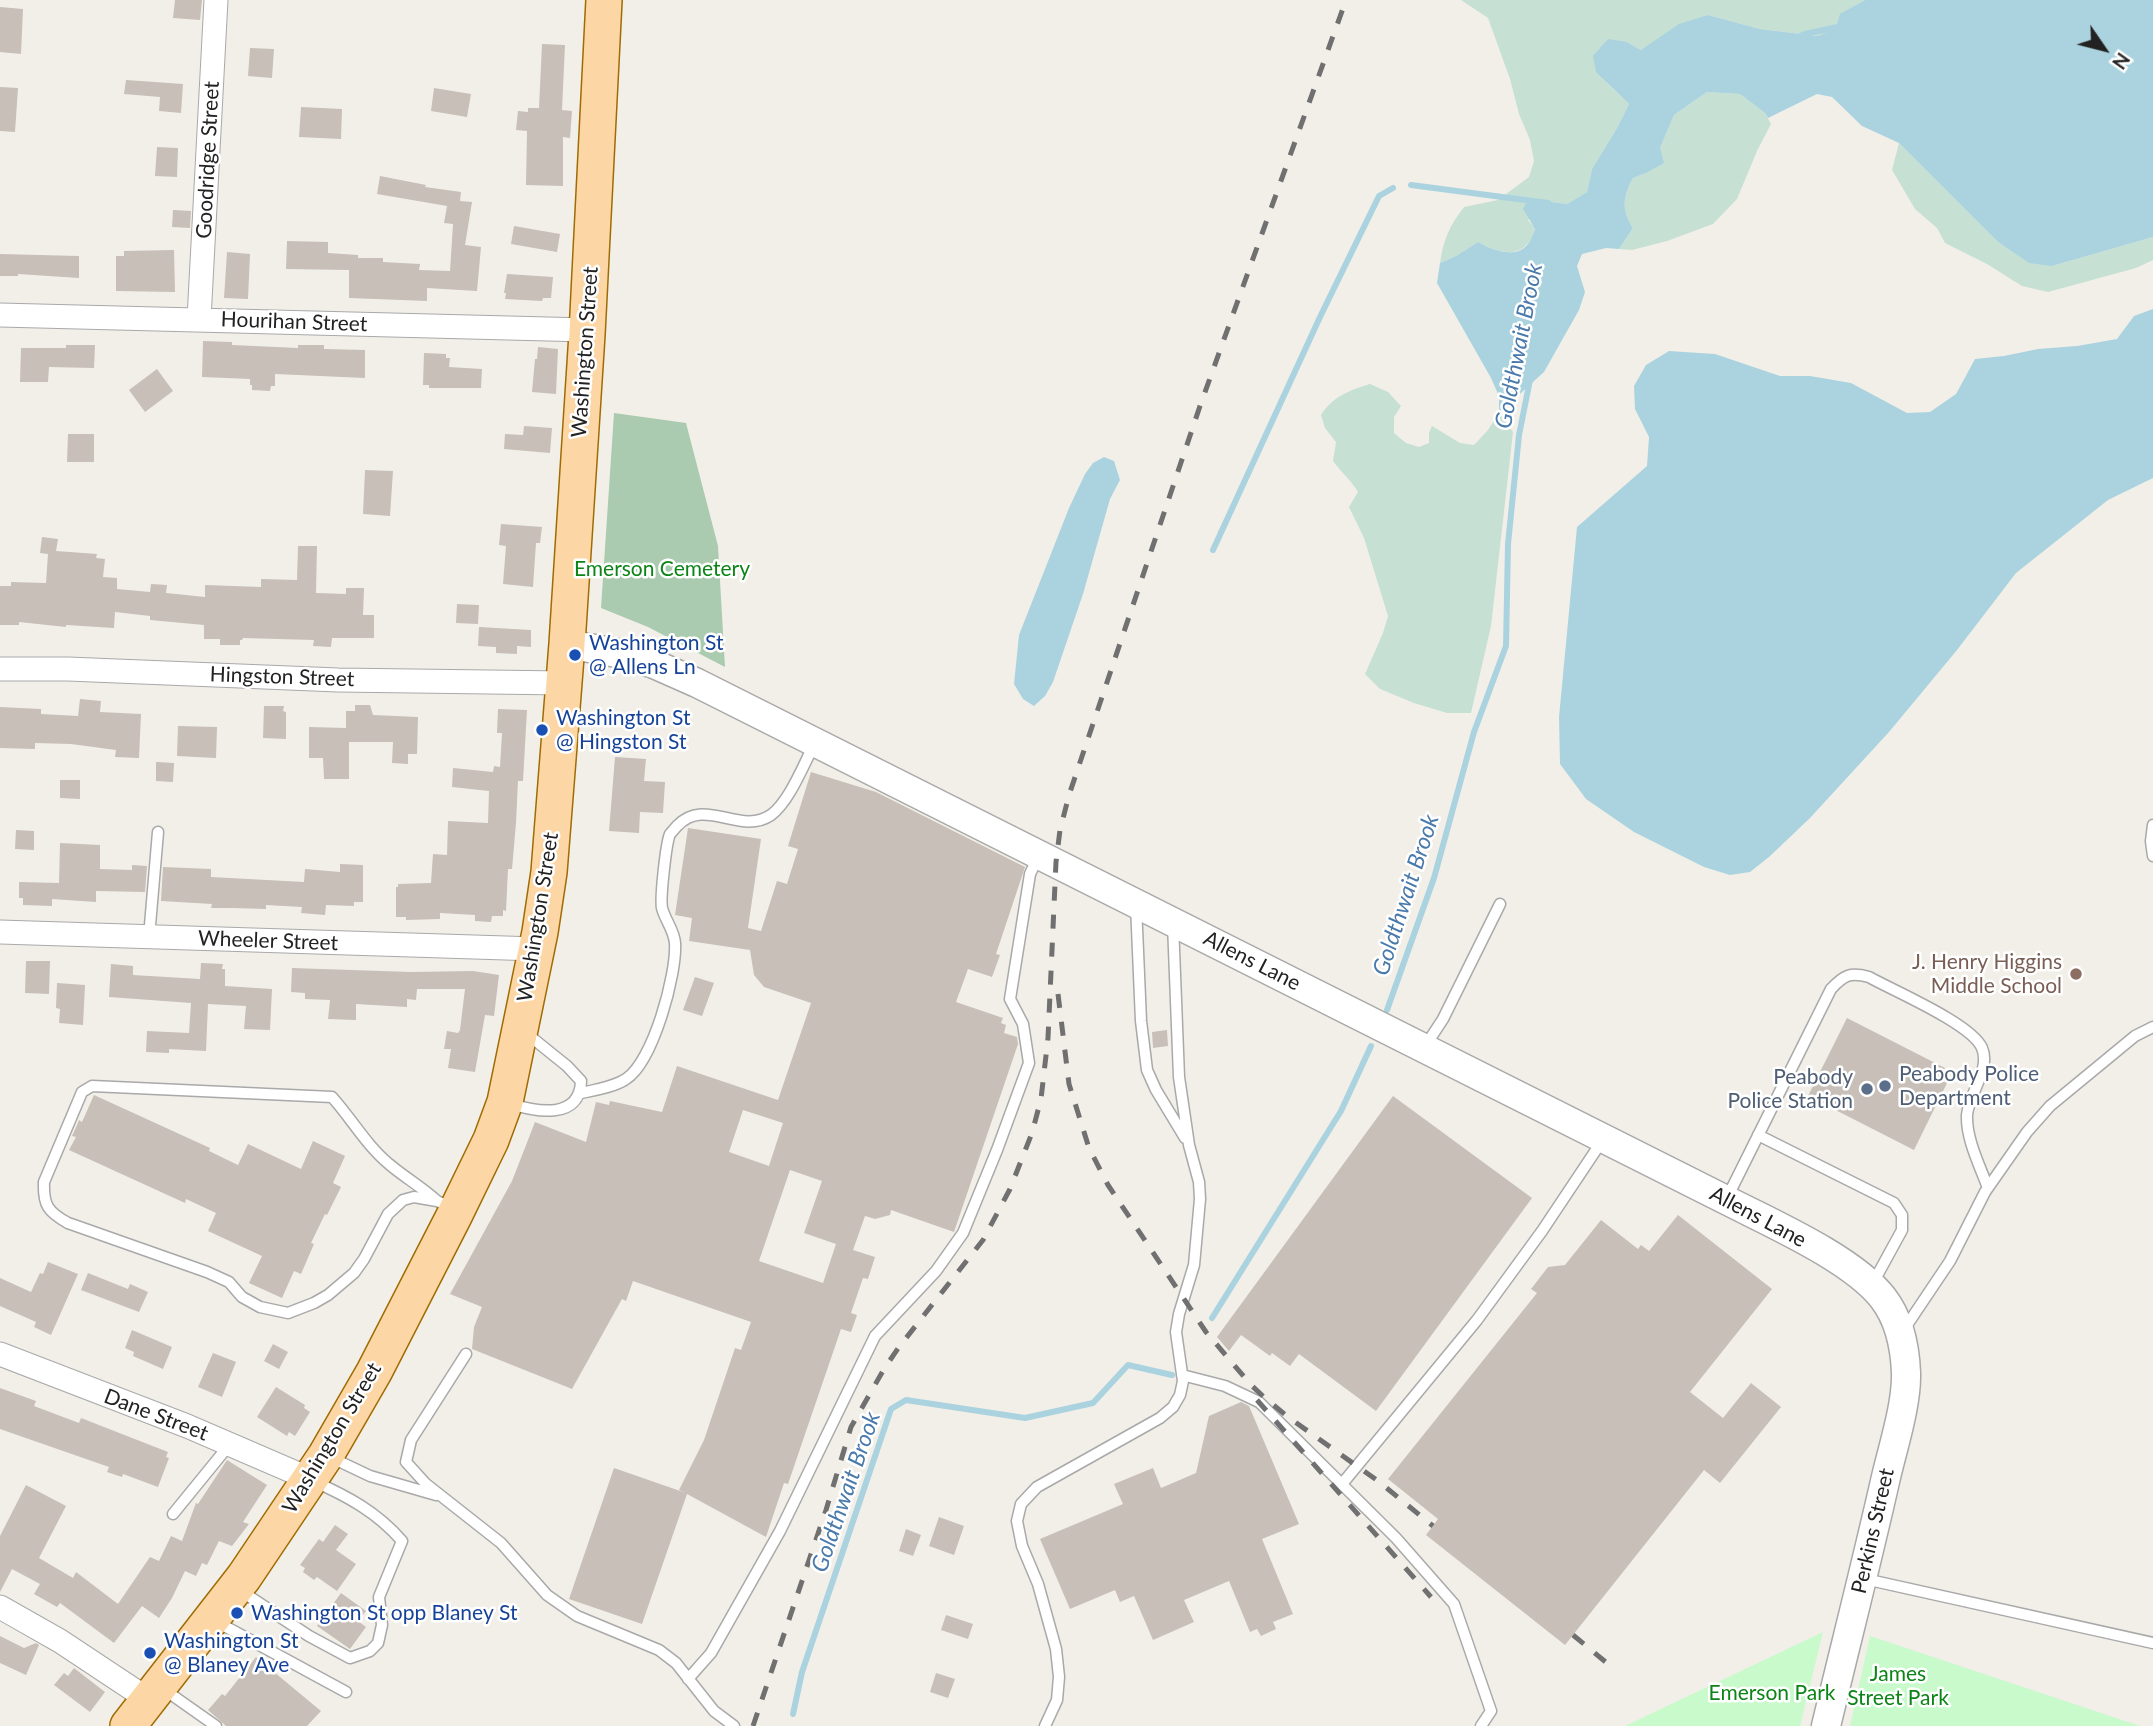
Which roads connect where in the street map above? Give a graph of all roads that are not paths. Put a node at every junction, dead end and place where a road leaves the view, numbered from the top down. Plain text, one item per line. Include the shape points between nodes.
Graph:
1 (216, 0) edge
2 (604, 0) edge
3 (0, 315) edge
4 (199, 319) junction
5 (587, 330) junction
6 (567, 644) junction
7 (0, 669) edge
8 (564, 684) junction
9 (815, 742) junction
10 (2153, 825) edge
11 (158, 832) dead end
12 (1040, 854) junction
13 (2153, 856) edge
14 (1136, 903) junction
15 (1500, 904) dead end
16 (1173, 921) junction
17 (0, 932) edge
18 (149, 937) junction
19 (537, 949) junction
20 (2153, 1027) edge
21 (520, 1028) junction
22 (1424, 1048) junction
23 (581, 1093) junction
24 (505, 1102) junction
25 (1758, 1135) junction
26 (1604, 1139) junction
27 (1189, 1145) junction
28 (1988, 1188) junction
29 (1726, 1200) junction
30 (447, 1205) junction
31 (1872, 1285) junction
32 (1902, 1334) junction
33 (0, 1354) edge
34 (466, 1354) dead end
35 (1182, 1375) junction
36 (230, 1444) junction
37 (318, 1467) junction
38 (1342, 1484) junction
39 (442, 1496) junction
40 (173, 1514) dead end
41 (1862, 1578) junction
42 (235, 1588) junction
43 (0, 1607) edge
44 (212, 1619) junction
45 (2153, 1643) edge
46 (688, 1679) junction
47 (346, 1692) dead end
48 (145, 1704) edge
49 (216, 1726) edge
50 (734, 1726) edge
51 (1045, 1726) edge
52 (1481, 1726) edge
53 (1826, 1726) edge

1 - 4 street, Goodridge Street
2 - 5 main road, Washington Street
3 - 4 street, Hourihan Street
4 - 5 street, Hourihan Street
5 - 6 main road, Washington Street
6 - 8 main road, Washington Street
6 - 9 street, Allens Lane via 654,664
7 - 8 street, Hingston Street
8 - 19 main road, Washington Street via 549,872
9 - 12 street, Allens Lane
9 - 23 lane via 784,802 772,814 757,822 701,813 685,818 670,834 662,908 675,940 674,969 651,1047 625,1081
10 - 13 lane
11 - 18 lane
12 - 14 street, Allens Lane
12 - 46 lane via 1030,874 1010,999 1023,1024 1029,1063 963,1233 936,1271 875,1336 780,1531 711,1653
14 - 16 street, Allens Lane
14 - 27 lane via 1147,1070
15 - 22 lane
16 - 22 street, Allens Lane
16 - 27 lane via 1179,1077
17 - 18 street, Wheeler Street
18 - 19 street, Wheeler Street
19 - 21 main road, Washington Street
20 - 28 lane via 2135,1036 2050,1106
21 - 23 lane via 574,1073 581,1081
21 - 24 main road, Washington Street
22 - 26 street, Allens Lane
23 - 24 lane via 571,1105 550,1111
24 - 30 main road, Washington Street via 491,1140
25 - 28 lane via 1831,989 1842,977 1857,974 1964,1027 1982,1046 1985,1061 1967,1115 1970,1139
25 - 29 lane
25 - 31 lane via 1894,1203 1902,1215 1902,1230
26 - 29 street, Allens Lane
26 - 38 lane via 1478,1320
27 - 35 lane via 1200,1199 1194,1265 1176,1332
28 - 32 lane via 1950,1261
29 - 31 street, Allens Lane via 1832,1256
30 - 30 lane via 389,1164 332,1097 92,1086 82,1092 43,1194 46,1206 68,1223 207,1272 229,1282 242,1297 260,1307 288,1313 321,1299 354,1273 388,1214 403,1200 414,1197
30 - 37 main road, Washington Street via 374,1372
31 - 32 street, Allens Lane
32 - 41 street, Perkins Street via 1904,1396
33 - 36 street, Dane Street
34 - 39 lane via 411,1440 406,1462
35 - 38 lane via 1225,1386 1259,1402
35 - 51 lane via 1180,1395 1160,1418 1037,1487 1021,1504 1017,1521 1022,1546 1056,1649 1057,1700
36 - 37 street, Dane Street
36 - 40 lane
37 - 39 lane
37 - 42 main road, Washington Street
37 - 42 lane via 340,1493 386,1523 402,1541 379,1597 382,1625 378,1643 350,1658
38 - 52 lane via 1454,1604 1491,1711
39 - 46 lane via 501,1543 560,1605 659,1650
41 - 45 lane
41 - 53 street, Perkins Street
42 - 44 main road, Washington Street
43 - 48 street via 50,1635
44 - 47 lane
44 - 48 main road, Washington Street
46 - 50 lane via 714,1711
48 - 49 lane

